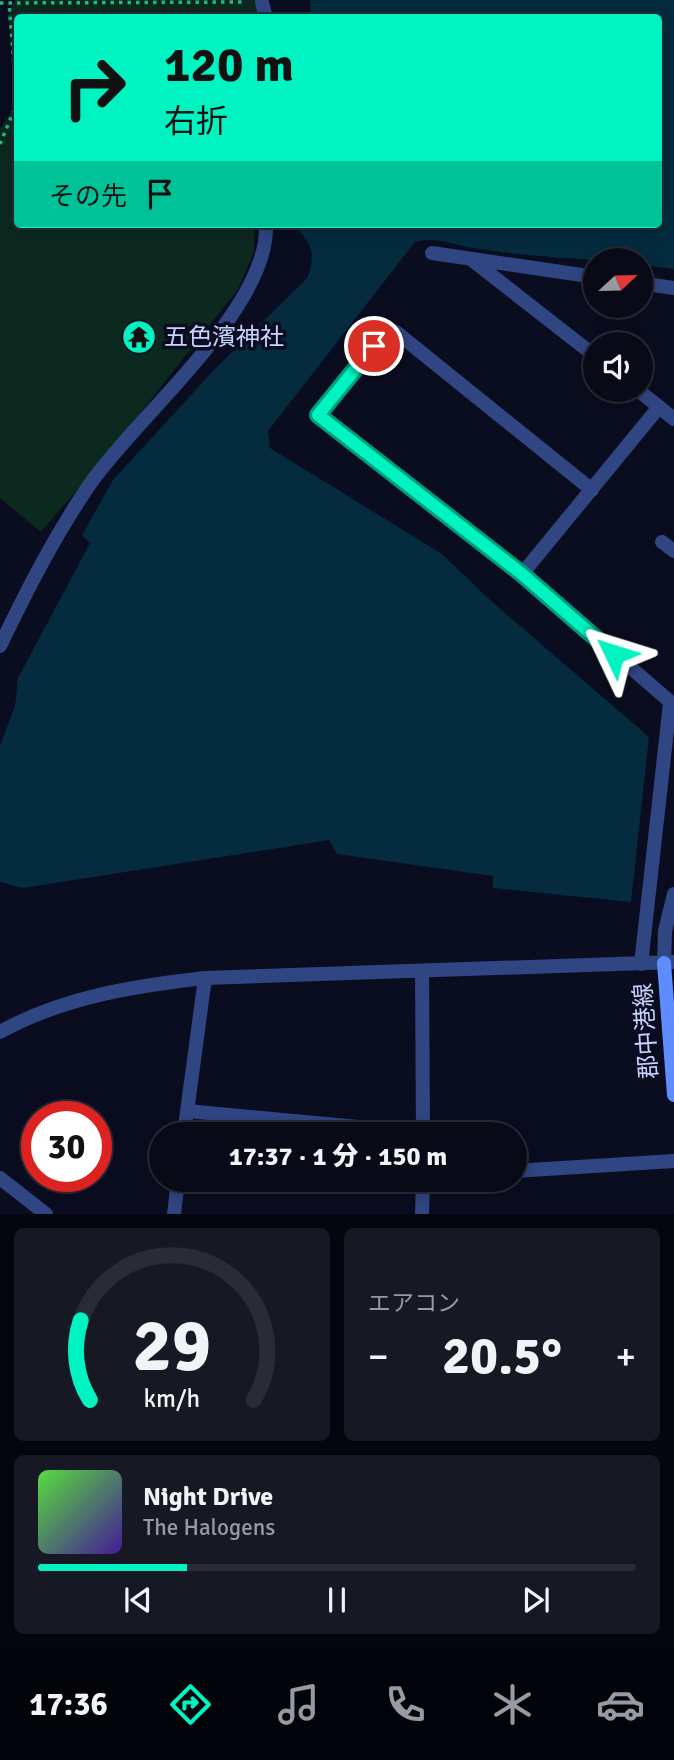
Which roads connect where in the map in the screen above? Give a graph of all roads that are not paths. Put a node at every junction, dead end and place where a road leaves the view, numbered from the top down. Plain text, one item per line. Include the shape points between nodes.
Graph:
1 (262, 2) road end
2 (265, 14) edge
3 (266, 228) edge
4 (432, 253) dead end
5 (471, 259) junction
6 (583, 274) edge
7 (653, 285) edge
8 (674, 288) edge
9 (396, 332) dead end
10 (374, 346) dead end
11 (583, 347) edge
12 (653, 402) edge
13 (659, 407) junction
14 (674, 418) edge
15 (592, 490) junction
16 (522, 574) junction
17 (0, 646) edge
18 (672, 704) edge
19 (674, 894) edge
20 (669, 962) edge
21 (641, 964) junction
22 (422, 972) junction
23 (205, 978) junction
24 (0, 1032) edge
25 (674, 1095) edge
26 (187, 1111) junction
27 (186, 1122) edge
28 (305, 1122) edge
29 (423, 1122) edge
30 (674, 1161) edge
31 (527, 1170) edge
32 (0, 1178) edge
33 (177, 1192) edge
34 (423, 1192) edge
35 (46, 1214) edge
36 (174, 1214) edge
37 (422, 1214) edge

1 - 2 street
3 - 17 street via 262,259 248,290 211,341 91,482 35,574
4 - 5 street
5 - 6 street
5 - 11 street
7 - 8 street
9 - 15 street
10 - 16 street via 318,415
12 - 13 street
13 - 14 street
13 - 15 street
15 - 16 street
16 - 18 street
18 - 21 street
19 - 20 street via 665,931
20 - 21 street
20 - 25 main road, 郡中港線
21 - 22 street
22 - 23 street
22 - 29 street
23 - 24 street via 121,989 68,1004
23 - 26 street
26 - 27 street
26 - 28 street
30 - 31 street
32 - 35 street
33 - 36 street
34 - 37 street

